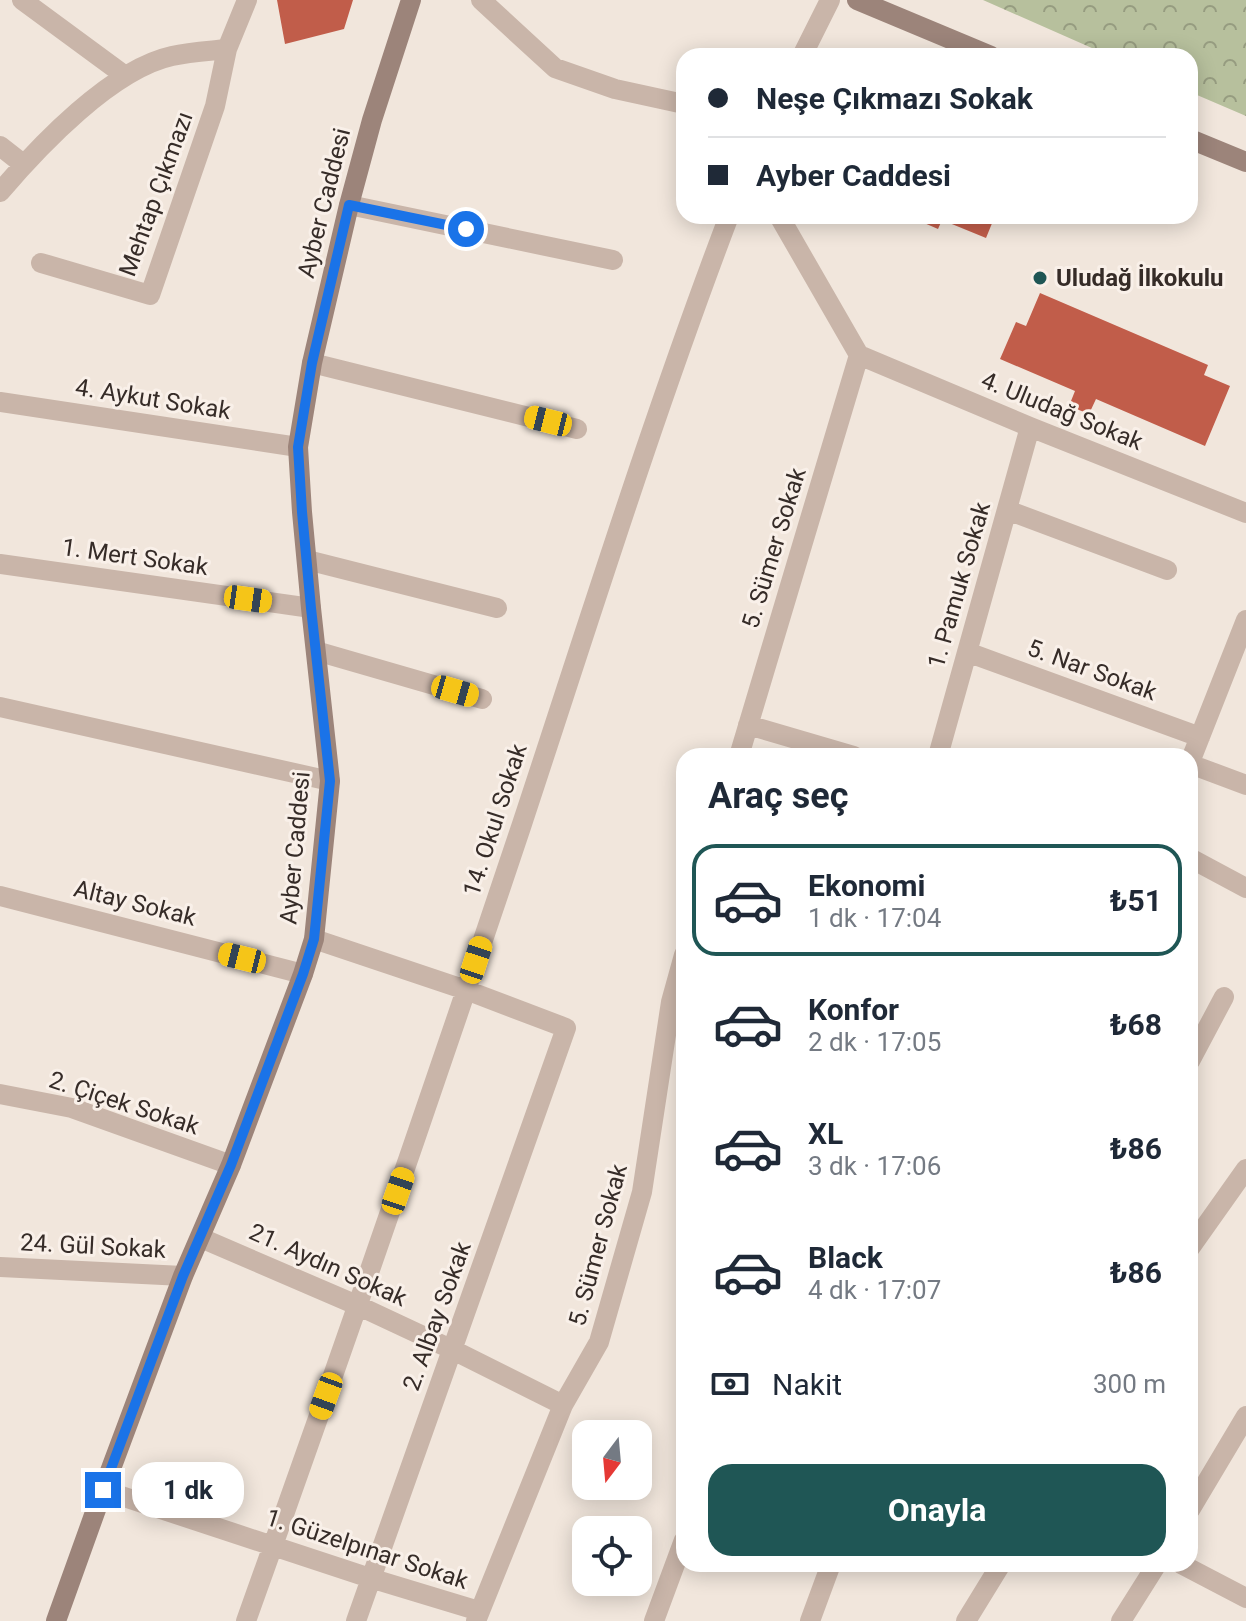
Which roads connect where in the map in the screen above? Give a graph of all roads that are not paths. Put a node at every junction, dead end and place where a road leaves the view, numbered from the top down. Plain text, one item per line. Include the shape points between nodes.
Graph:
1 (22, 0) edge
2 (247, 0) edge
3 (411, 0) edge
4 (481, 0) edge
5 (830, 0) edge
6 (857, 0) edge
7 (806, 48) edge
8 (972, 48) edge
9 (227, 49) junction
10 (124, 75) junction
11 (676, 102) edge
12 (1198, 142) edge
13 (0, 146) edge
14 (1246, 162) edge
15 (23, 164) junction
16 (0, 192) edge
17 (349, 205) junction
18 (726, 224) edge
19 (784, 224) edge
20 (613, 260) dead end
21 (41, 263) dead end
22 (859, 355) junction
23 (312, 363) junction
24 (0, 402) edge
25 (1030, 427) junction
26 (577, 429) dead end
27 (298, 447) junction
28 (1007, 510) junction
29 (1246, 513) edge
30 (307, 560) junction
31 (0, 564) edge
32 (1167, 570) dead end
33 (311, 608) junction
34 (497, 608) dead end
35 (1245, 626) edge
36 (316, 651) junction
37 (967, 652) junction
38 (482, 699) dead end
39 (0, 707) edge
40 (748, 725) junction
41 (1200, 737) junction
42 (741, 748) edge
43 (827, 748) edge
44 (940, 748) edge
45 (1196, 748) edge
46 (1198, 766) edge
47 (330, 781) junction
48 (1246, 785) edge
49 (1198, 862) edge
50 (1246, 888) edge
51 (0, 896) edge
52 (314, 939) junction
53 (303, 974) junction
54 (676, 984) edge
55 (466, 990) junction
56 (1224, 997) dead end
57 (1198, 1046) edge
58 (0, 1094) edge
59 (231, 1165) junction
60 (1246, 1169) edge
61 (1198, 1237) edge
62 (201, 1238) junction
63 (0, 1267) edge
64 (183, 1276) junction
65 (359, 1306) junction
66 (453, 1350) junction
67 (563, 1405) junction
68 (1246, 1416) edge
69 (103, 1490) junction
70 (1198, 1497) edge
71 (273, 1546) junction
72 (676, 1562) edge
73 (828, 1572) edge
74 (996, 1572) edge
75 (1152, 1572) edge
76 (1196, 1572) edge
77 (370, 1578) junction
78 (1246, 1598) edge
79 (477, 1616) edge
80 (56, 1621) edge
81 (246, 1621) edge
82 (356, 1621) edge
83 (654, 1621) edge
84 (810, 1621) edge
85 (966, 1621) edge
86 (1121, 1621) edge

1 - 10 street
2 - 9 street
3 - 17 main road, Ayber Caddesi
4 - 11 street via 555,68
5 - 7 street
6 - 8 main road
9 - 10 street via 170,56
9 - 21 street, Mehtap Çıkmazı via 215,106 150,295
10 - 15 street
12 - 14 main road
13 - 15 street
15 - 16 street
17 - 20 street
17 - 23 main road, Ayber Caddesi
18 - 55 street, 14. Okul Sokak via 686,328
19 - 22 street
22 - 25 street, 4. Uludağ Sokak
22 - 40 street, 5. Sümer Sokak
23 - 26 street
23 - 27 main road, Ayber Caddesi
24 - 27 street, 4. Aykut Sokak
25 - 28 street, 1. Pamuk Sokak
25 - 29 street, 4. Uludağ Sokak
27 - 30 main road, Ayber Caddesi
28 - 32 street
28 - 37 street, 1. Pamuk Sokak
30 - 33 main road, Ayber Caddesi
30 - 34 street
31 - 33 street, 1. Mert Sokak
33 - 36 main road, Ayber Caddesi
35 - 41 street
36 - 38 street
36 - 47 main road, Ayber Caddesi
37 - 41 street, 5. Nar Sokak
37 - 44 street, 1. Pamuk Sokak
39 - 47 street
40 - 42 street, 5. Sümer Sokak
40 - 43 street
41 - 45 street
46 - 48 street
47 - 52 main road, Ayber Caddesi
49 - 50 street
51 - 53 street, Altay Sokak
52 - 53 main road, Ayber Caddesi
52 - 55 street
53 - 59 main road, Ayber Caddesi
54 - 67 street, 5. Sümer Sokak via 642,1192 599,1342
55 - 65 street, 14. Okul Sokak
55 - 66 street, 2. Albay Sokak via 566,1028
56 - 57 street
58 - 59 street, 2. Çiçek Sokak via 72,1108
59 - 62 main road, Ayber Caddesi
60 - 61 street
62 - 64 main road, Ayber Caddesi
62 - 65 street, 21. Aydın Sokak
63 - 64 street, 24. Gül Sokak
64 - 69 main road, Ayber Caddesi
65 - 66 street, 21. Aydın Sokak
65 - 71 street, 14. Okul Sokak
66 - 67 street, 21. Aydın Sokak
66 - 77 street, 2. Albay Sokak
67 - 79 street, 5. Sümer Sokak
68 - 70 street
69 - 71 street, 1. Güzelpınar Sokak
69 - 80 main road, Ayber Caddesi
71 - 77 street, 1. Güzelpınar Sokak
71 - 81 street, 14. Okul Sokak
72 - 83 street
73 - 84 street
74 - 85 street
75 - 86 street
76 - 78 street
77 - 79 street, 1. Güzelpınar Sokak
77 - 82 street, 2. Albay Sokak

